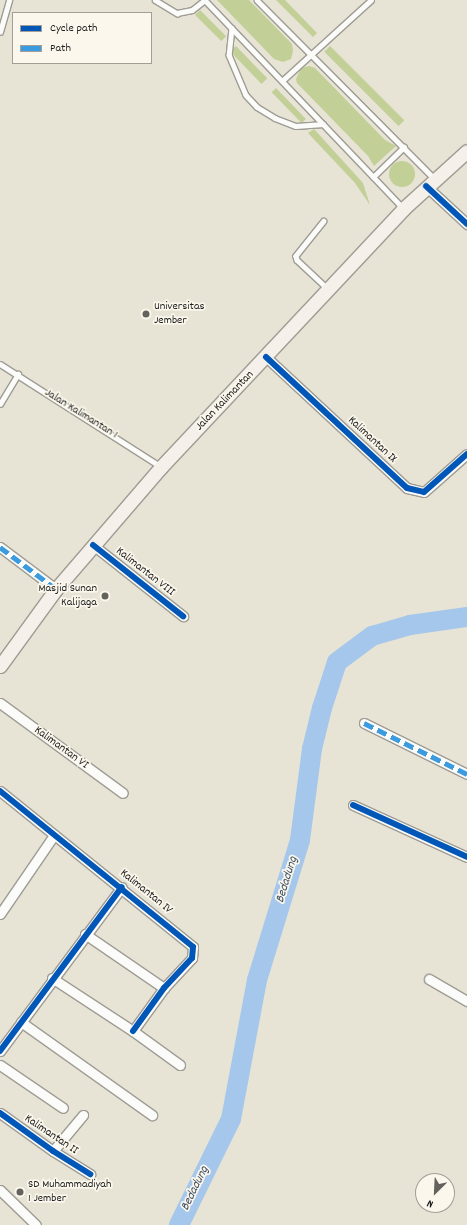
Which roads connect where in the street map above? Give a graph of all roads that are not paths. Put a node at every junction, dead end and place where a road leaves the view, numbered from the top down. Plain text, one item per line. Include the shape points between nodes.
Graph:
1 (9, 0) edge
2 (155, 0) edge
3 (205, 0) edge
4 (257, 0) edge
5 (371, 0) edge
6 (232, 28) junction
7 (0, 32) edge
8 (311, 55) junction
9 (282, 81) junction
10 (323, 124) junction
11 (404, 147) junction
12 (467, 151) edge
13 (373, 177) junction
14 (430, 182) junction
15 (403, 209) junction
16 (324, 221) dead end
17 (467, 224) edge
18 (328, 290) junction
19 (266, 357) junction
20 (0, 364) edge
21 (18, 374) junction
22 (0, 404) edge
23 (465, 459) edge
24 (161, 467) junction
25 (93, 545) junction
26 (0, 547) edge
27 (56, 589) junction
28 (183, 616) dead end
29 (0, 666) edge
30 (0, 703) edge
31 (364, 723) dead end
32 (467, 774) edge
33 (0, 791) edge
34 (123, 793) dead end
35 (353, 806) dead end
36 (54, 835) junction
37 (466, 855) edge
38 (122, 887) junction
39 (0, 914) edge
40 (85, 934) junction
41 (52, 978) junction
42 (429, 978) dead end
43 (164, 988) junction
44 (467, 1001) edge
45 (21, 1022) junction
46 (133, 1030) junction
47 (0, 1051) edge
48 (0, 1065) edge
49 (180, 1065) dead end
50 (63, 1108) dead end
51 (0, 1113) edge
52 (83, 1115) dead end
53 (152, 1115) dead end
54 (52, 1152) junction
55 (90, 1174) dead end
56 (0, 1190) edge
57 (36, 1225) edge

1 - 7 lane
2 - 3 lane via 177,13 192,10
3 - 6 lane
4 - 8 lane
5 - 8 lane
6 - 9 lane
6 - 10 lane via 229,55 246,95 257,107 275,118 296,126
8 - 9 lane
8 - 11 lane
9 - 10 lane
10 - 13 lane
11 - 13 lane
11 - 14 lane
12 - 14 main road, Jalan Kalimantan
13 - 15 lane
14 - 15 main road, Jalan Kalimantan
14 - 17 street
15 - 18 main road, Jalan Kalimantan
16 - 18 lane via 296,256 297,260
18 - 19 main road, Jalan Kalimantan
19 - 23 street, Kalimantan IX via 407,488 424,492
19 - 24 main road, Jalan Kalimantan
20 - 21 lane, Jalan Kalimantan 1
21 - 22 lane
21 - 24 lane, Jalan Kalimantan 1
24 - 25 main road, Jalan Kalimantan
25 - 27 main road, Jalan Kalimantan
25 - 28 street, Kalimantan VIII
26 - 27 street
27 - 29 main road, Jalan Kalimantan
30 - 34 street, Kalimantan VI
31 - 32 street
33 - 36 street, Kalimantan IV
35 - 37 street
36 - 38 street, Kalimantan IV
36 - 39 street
38 - 40 street
38 - 43 street, Kalimantan IV via 193,947 192,958
40 - 41 street
40 - 43 street
41 - 45 street
41 - 46 street
42 - 44 street
43 - 46 street, Kalimantan IV
45 - 47 street
45 - 53 street
46 - 49 street
48 - 50 street
51 - 54 street, Kalimantan II
52 - 54 street
54 - 55 street, Kalimantan II
56 - 57 street

